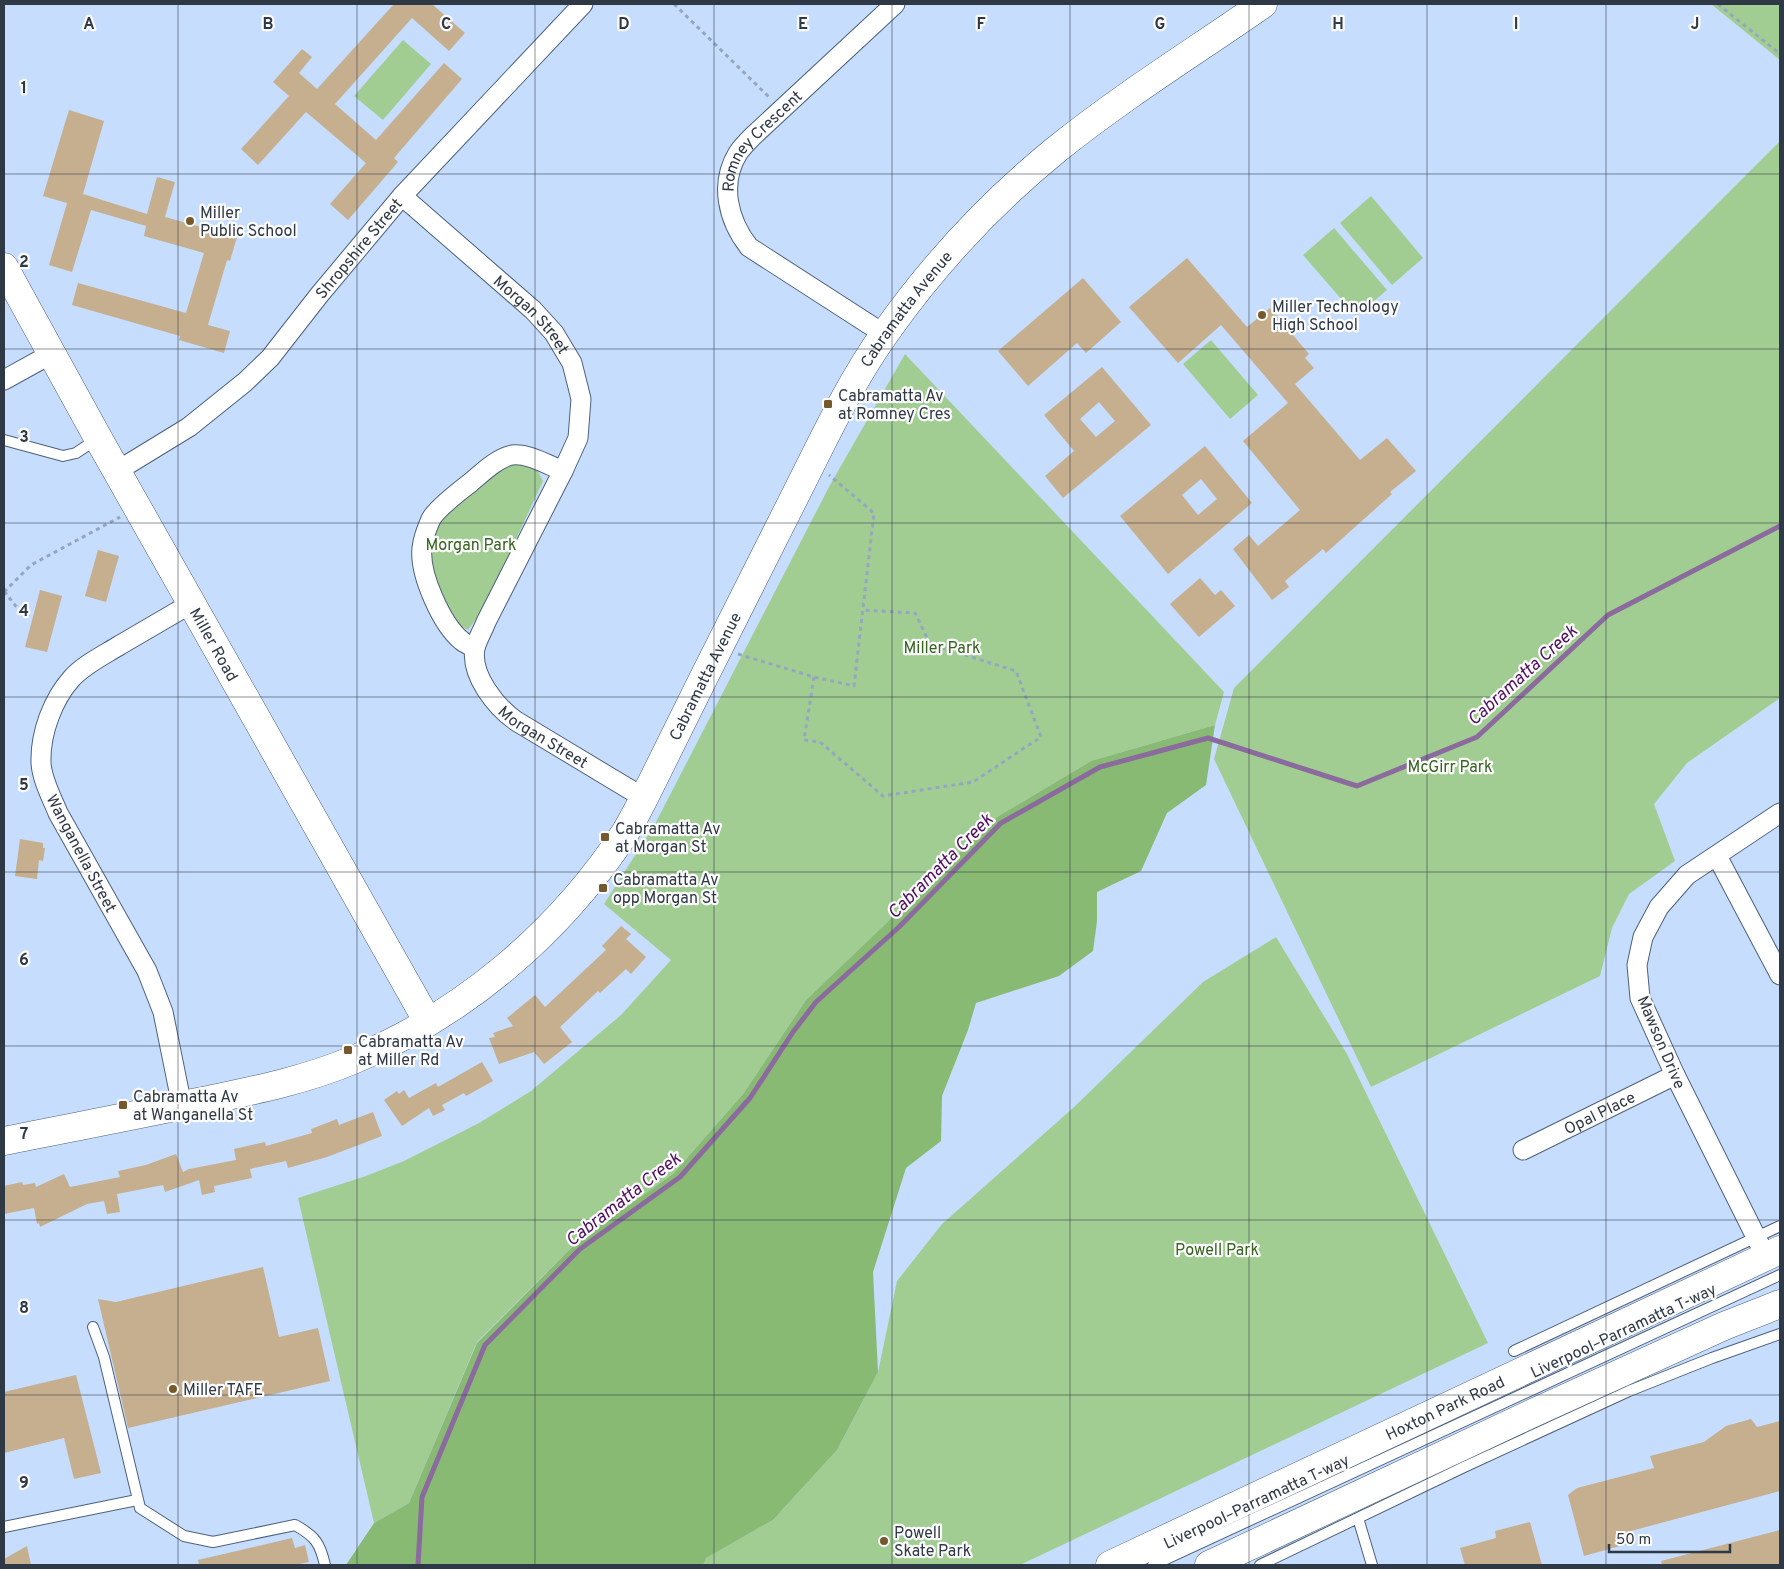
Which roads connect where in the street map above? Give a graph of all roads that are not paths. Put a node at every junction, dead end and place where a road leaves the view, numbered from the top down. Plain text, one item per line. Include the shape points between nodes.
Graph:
1 (583, 4) edge
2 (895, 4) edge
3 (1263, 4) edge
4 (402, 196) junction
5 (4, 266) edge
6 (884, 334) junction
7 (51, 354) junction
8 (4, 380) edge
9 (98, 438) junction
10 (4, 440) edge
11 (118, 471) junction
12 (563, 471) junction
13 (192, 602) junction
14 (475, 648) junction
15 (644, 798) junction
16 (1780, 813) edge
17 (1717, 856) junction
18 (1780, 975) edge
19 (428, 1022) junction
20 (1675, 1075) junction
21 (182, 1106) junction
22 (4, 1141) edge
23 (1523, 1150) dead end
24 (1780, 1226) edge
25 (1771, 1255) edge
26 (1780, 1304) edge
27 (93, 1327) dead end
28 (1780, 1334) edge
29 (1514, 1351) dead end
30 (137, 1500) junction
31 (1358, 1518) junction
32 (4, 1527) edge
33 (324, 1565) edge
34 (1110, 1565) edge
35 (1153, 1565) edge
36 (1209, 1565) edge
37 (1260, 1565) edge
38 (1372, 1565) edge

1 - 4 street, Shropshire Street
2 - 6 street, Romney Crescent via 738,152 727,182 733,221 749,247
3 - 6 street, Cabramatta Avenue via 1055,151 966,234
4 - 11 street, Shropshire Street via 246,382 189,427
4 - 12 street, Morgan Street via 533,310 554,334 572,363 581,400 580,419 578,438
5 - 7 street, Miller Road
6 - 15 street, Cabramatta Avenue via 837,412
7 - 8 street
7 - 9 street, Miller Road
9 - 10 lane via 76,453 63,456
9 - 11 street, Miller Road
11 - 13 street, Miller Road
12 - 14 street, Morgan Street
12 - 14 street via 511,455 483,472 432,517 422,549 423,572 451,628 462,642
13 - 19 street, Miller Road
13 - 21 street, Wanganella Street via 96,659 74,677 59,695 48,721 42,763 58,813 147,971 163,1012
14 - 15 street, Morgan Street via 484,686 503,712
15 - 19 street, Cabramatta Avenue via 626,831 591,879 542,936 487,982
16 - 17 street, Mawson Drive
17 - 18 street
17 - 20 street, Mawson Drive via 1687,875 1659,907 1643,937 1637,965 1640,998
19 - 21 street, Cabramatta Avenue via 354,1060 321,1072 291,1082
20 - 23 street, Opal Place
20 - 25 street, Mawson Drive
21 - 22 street, Cabramatta Avenue
24 - 25 lane
25 - 29 lane
25 - 34 street, Hoxton Park Road
25 - 35 lane, Liverpool–Parramatta T-way
26 - 36 street via 1533,1413
27 - 30 lane via 104,1357
28 - 31 lane via 1629,1391
30 - 32 lane
30 - 33 lane via 140,1508 184,1536 213,1542 295,1525 312,1534 320,1547
31 - 37 lane
31 - 38 lane

